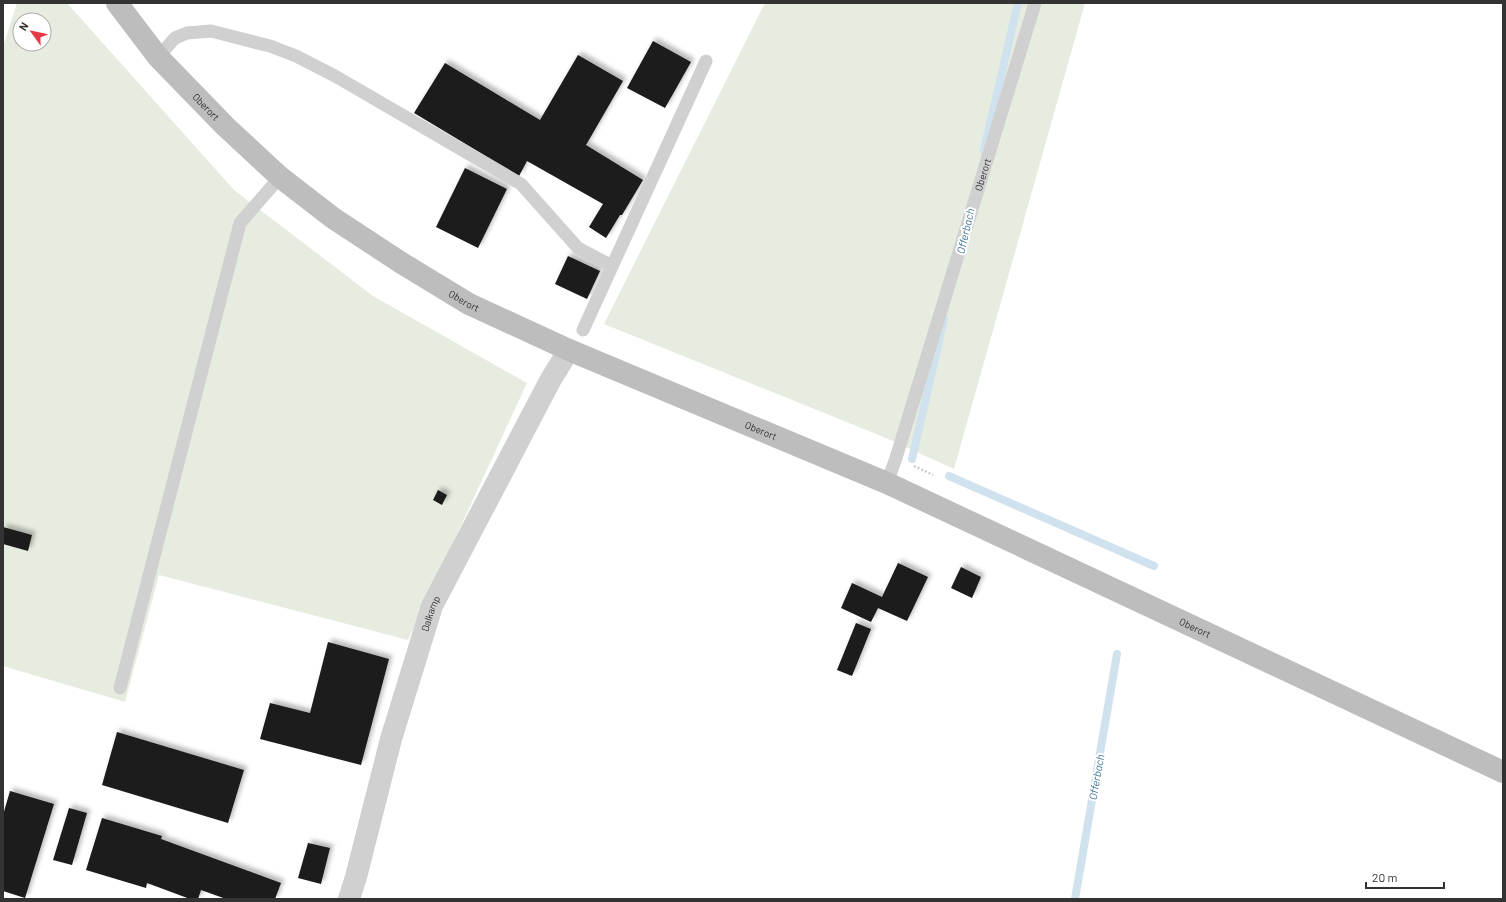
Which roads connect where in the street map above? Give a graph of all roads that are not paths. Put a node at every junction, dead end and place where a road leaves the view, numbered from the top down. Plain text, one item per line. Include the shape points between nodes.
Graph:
1 (117, 3) edge
2 (1036, 3) edge
3 (158, 57) junction
4 (706, 61) dead end
5 (280, 177) junction
6 (612, 266) junction
7 (583, 330) dead end
8 (569, 350) junction
9 (886, 484) junction
10 (120, 688) dead end
11 (1503, 772) edge
12 (349, 899) edge

1 - 3 main road, Oberort
2 - 9 lane, Oberort
3 - 5 main road, Oberort via 225,126
3 - 6 lane via 175,38 187,33 211,31 270,46 296,56 521,184 578,248
4 - 6 lane
5 - 8 main road, Oberort via 333,218 469,304
5 - 10 lane via 240,223
6 - 7 lane
8 - 9 main road, Oberort
8 - 12 street, Dalkamp via 550,379 432,606 391,739
9 - 11 main road, Oberort

